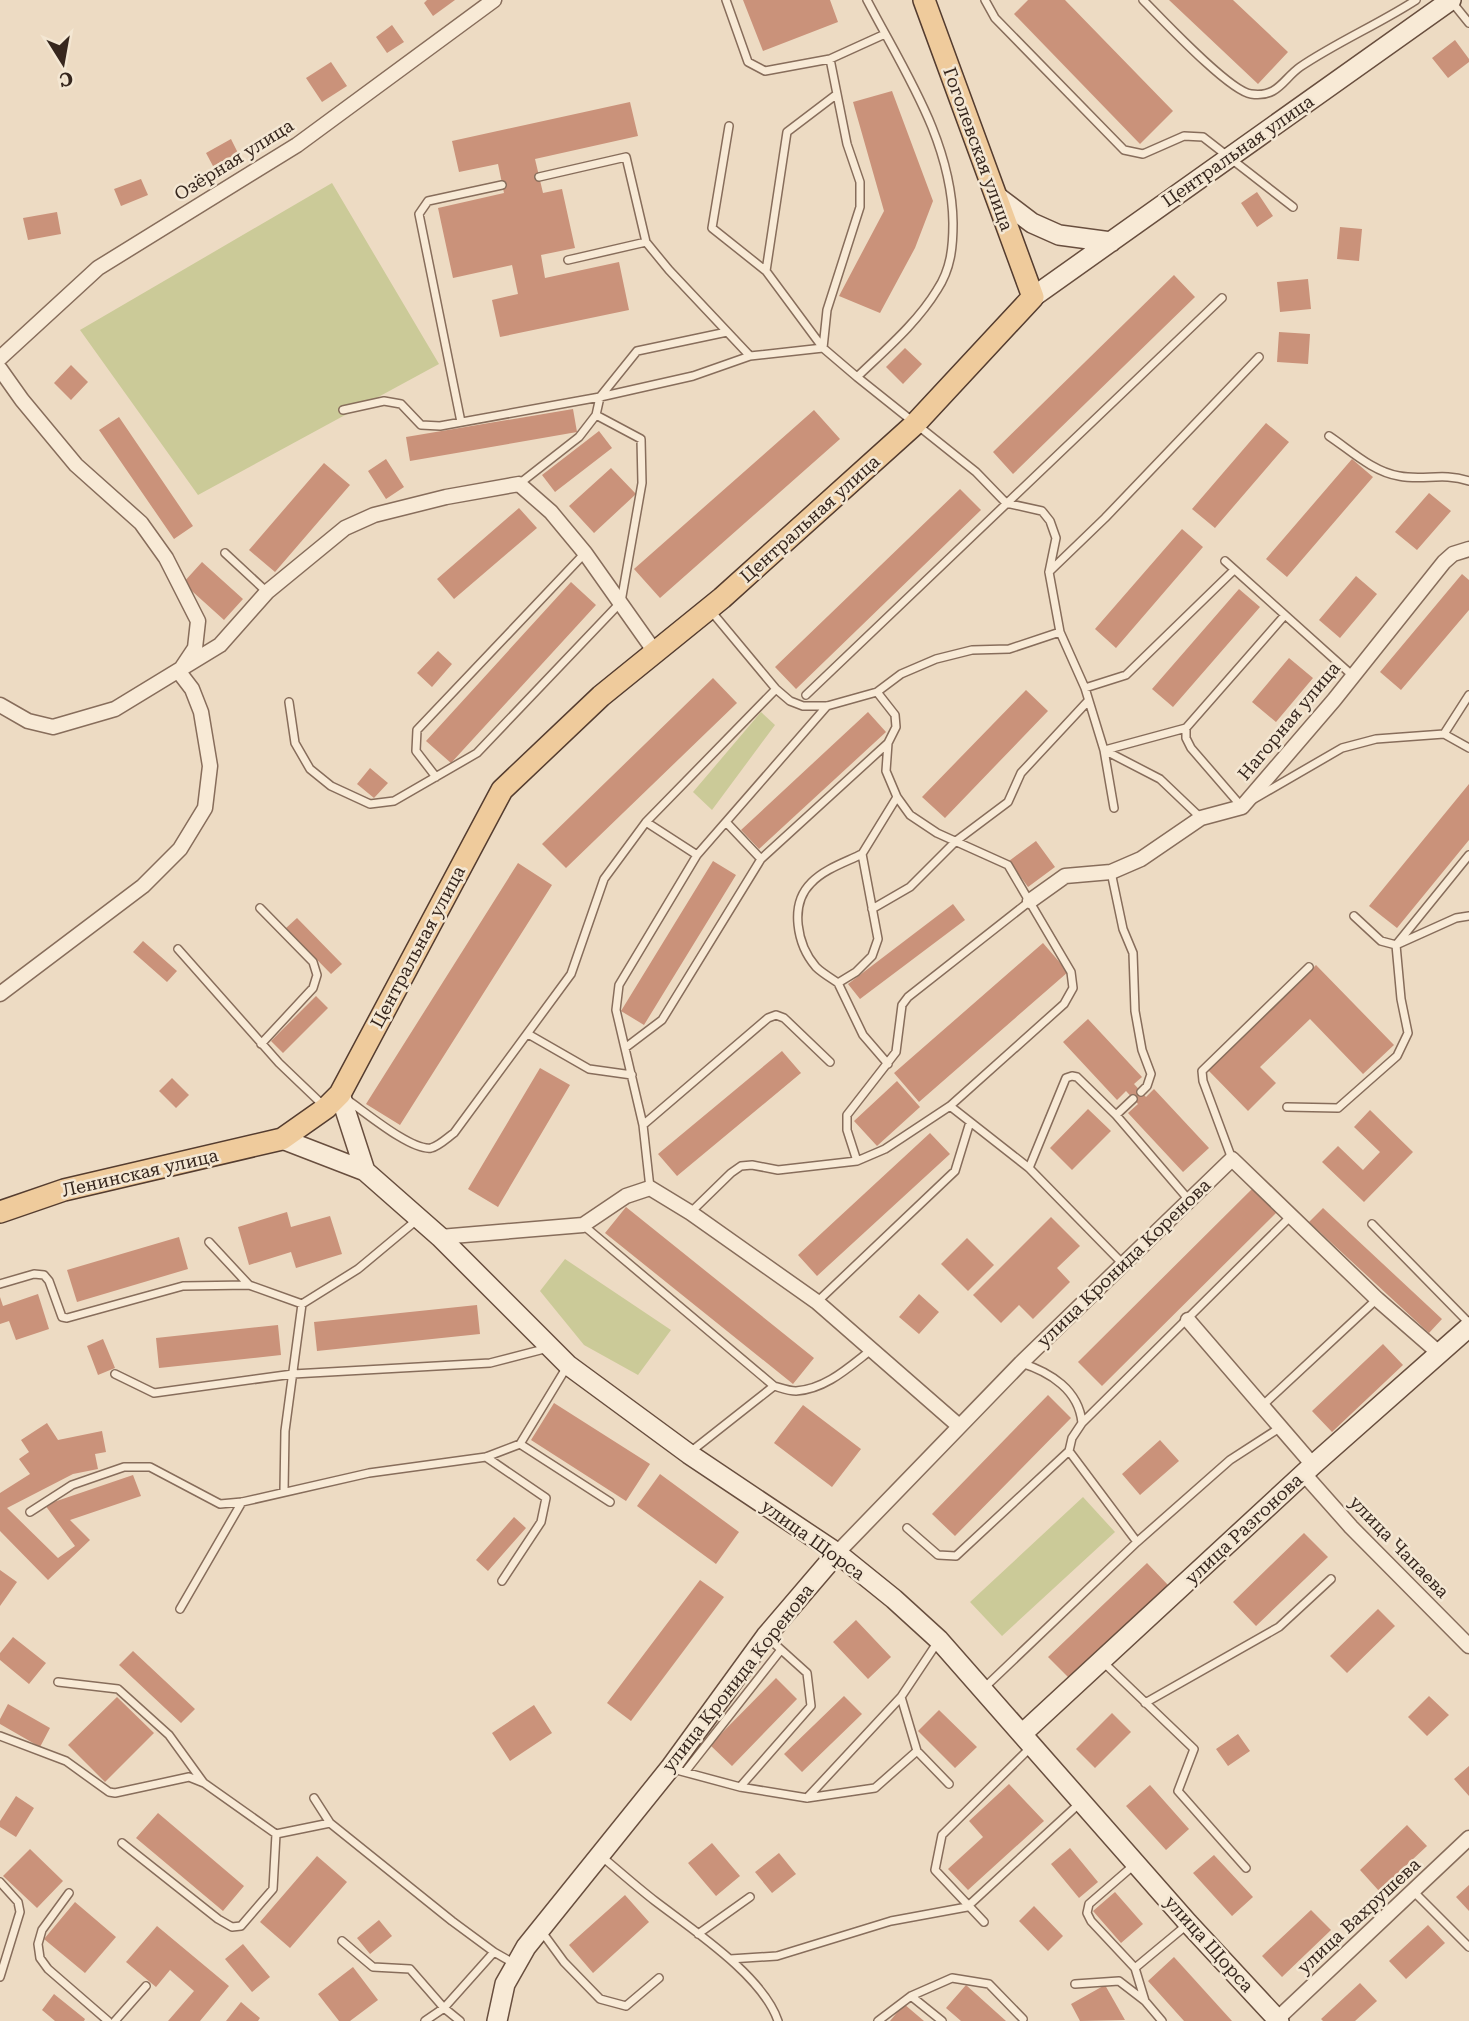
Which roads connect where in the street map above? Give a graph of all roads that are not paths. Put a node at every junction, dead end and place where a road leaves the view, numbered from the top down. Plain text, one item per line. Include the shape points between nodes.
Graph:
1 (494, 0) edge
2 (726, 0) edge
3 (867, 0) edge
4 (924, 0) edge
5 (985, 0) edge
6 (1143, 0) edge
7 (1416, 0) edge
8 (1450, 0) edge
9 (1469, 23) edge
10 (885, 34) junction
11 (830, 59) junction
12 (837, 94) junction
13 (729, 126) dead end
14 (1229, 158) junction
15 (539, 177) dead end
16 (502, 185) dead end
17 (995, 195) junction
18 (1293, 207) dead end
19 (646, 242) junction
20 (1111, 242) junction
21 (568, 260) dead end
22 (766, 271) junction
23 (1033, 297) junction
24 (1222, 298) dead end
25 (727, 331) junction
26 (823, 348) junction
27 (750, 356) junction
28 (1259, 357) dead end
29 (0, 358) edge
30 (0, 369) edge
31 (857, 377) junction
32 (600, 397) junction
33 (343, 410) dead end
34 (596, 415) junction
35 (461, 422) junction
36 (914, 425) junction
37 (1329, 436) dead end
38 (1469, 481) edge
39 (519, 484) junction
40 (1006, 503) junction
41 (1469, 549) edge
42 (225, 552) dead end
43 (585, 553) junction
44 (1225, 561) dead end
45 (1234, 570) junction
46 (1049, 572) junction
47 (267, 592) junction
48 (621, 602) junction
49 (709, 609) junction
50 (1285, 615) junction
51 (1060, 632) junction
52 (655, 652) junction
53 (179, 671) junction
54 (1353, 676) junction
55 (1085, 688) junction
56 (776, 689) junction
57 (877, 692) junction
58 (806, 695) dead end
59 (1469, 695) edge
60 (1088, 701) junction
61 (289, 702) dead end
62 (0, 705) edge
63 (827, 706) junction
64 (1186, 728) junction
65 (1444, 734) junction
66 (888, 743) junction
67 (1469, 748) edge
68 (1104, 750) junction
69 (436, 777) junction
70 (897, 797) junction
71 (1242, 807) junction
72 (1114, 808) dead end
73 (1201, 818) junction
74 (646, 822) junction
75 (726, 822) junction
76 (956, 841) junction
77 (863, 853) junction
78 (697, 855) junction
79 (1469, 855) edge
80 (761, 859) junction
81 (1111, 872) junction
82 (1030, 901) junction
83 (260, 908) dead end
84 (872, 909) junction
85 (1354, 916) dead end
86 (1469, 916) edge
87 (1396, 945) junction
88 (178, 949) dead end
89 (1309, 967) dead end
90 (838, 983) junction
91 (0, 994) edge
92 (528, 1034) junction
93 (261, 1044) junction
94 (625, 1048) junction
95 (830, 1062) dead end
96 (888, 1064) junction
97 (632, 1075) junction
98 (1141, 1092) dead end
99 (1133, 1099) dead end
100 (332, 1101) junction
101 (950, 1106) junction
102 (1287, 1107) dead end
103 (1115, 1115) junction
104 (971, 1122) junction
105 (643, 1125) junction
106 (282, 1139) junction
107 (1232, 1159) junction
108 (857, 1161) junction
109 (1028, 1168) junction
110 (365, 1171) junction
111 (650, 1188) junction
112 (1189, 1200) junction
113 (0, 1212) edge
114 (691, 1213) junction
115 (1291, 1216) junction
116 (419, 1218) junction
117 (1372, 1224) dead end
118 (583, 1225) junction
119 (440, 1237) junction
120 (209, 1242) dead end
121 (1123, 1265) junction
122 (0, 1284) edge
123 (249, 1284) junction
124 (1377, 1299) junction
125 (817, 1302) junction
126 (302, 1304) junction
127 (1188, 1320) junction
128 (1469, 1325) edge
129 (549, 1348) junction
130 (871, 1349) junction
131 (1439, 1353) junction
132 (1021, 1363) junction
133 (568, 1365) junction
134 (115, 1374) dead end
135 (293, 1374) junction
136 (774, 1386) junction
137 (1262, 1405) junction
138 (1082, 1423) junction
139 (958, 1426) junction
140 (1281, 1427) junction
141 (520, 1444) junction
142 (1069, 1451) junction
143 (689, 1454) junction
144 (486, 1457) junction
145 (1308, 1470) junction
146 (284, 1491) junction
147 (242, 1502) junction
148 (610, 1502) dead end
149 (30, 1512) dead end
150 (908, 1528) dead end
151 (1137, 1542) junction
152 (837, 1553) junction
153 (1331, 1579) dead end
154 (502, 1581) dead end
155 (180, 1609) dead end
156 (939, 1640) junction
157 (773, 1643) junction
158 (1469, 1646) edge
159 (1102, 1661) junction
160 (58, 1682) dead end
161 (982, 1690) junction
162 (901, 1697) junction
163 (1145, 1703) junction
164 (0, 1736) edge
165 (1027, 1740) junction
166 (917, 1751) junction
167 (677, 1770) junction
168 (204, 1783) junction
169 (949, 1784) dead end
170 (740, 1787) junction
171 (314, 1797) dead end
172 (807, 1798) junction
173 (1082, 1801) junction
174 (330, 1823) junction
175 (276, 1834) junction
176 (1469, 1839) edge
177 (122, 1843) dead end
178 (600, 1855) junction
179 (1137, 1862) junction
180 (1245, 1868) dead end
181 (0, 1882) edge
182 (1413, 1891) junction
183 (69, 1893) dead end
184 (750, 1897) dead end
185 (967, 1907) junction
186 (984, 1922) dead end
187 (1188, 1923) junction
188 (537, 1932) junction
189 (698, 1934) junction
190 (342, 1941) dead end
191 (1469, 1947) edge
192 (494, 1952) junction
193 (730, 1959) junction
194 (516, 1964) junction
195 (1135, 1968) junction
196 (0, 1977) edge
197 (659, 1978) dead end
198 (1075, 1984) dead end
199 (146, 1986) dead end
200 (911, 1996) junction
201 (1145, 2001) junction
202 (444, 2008) junction
203 (1023, 2019) dead end
204 (1277, 2020) edge
205 (108, 2021) edge
206 (115, 2021) edge
207 (425, 2021) edge
208 (460, 2021) edge
209 (497, 2021) edge
210 (778, 2021) edge
211 (878, 2021) edge
212 (942, 2021) edge
213 (1163, 2021) edge

1 - 29 street, Озёрная улица via 297,145 98,268
2 - 11 lane via 748,62 765,71
3 - 10 lane
4 - 17 main road, Гоголевская улица
5 - 14 lane via 995,18 1124,150 1143,154 1184,136 1203,137
6 - 7 lane via 1225,79 1249,94 1267,94 1283,86 1297,69
8 - 9 lane
8 - 14 street, Центральная улица
10 - 11 lane
10 - 31 lane via 931,122 946,162 953,200 953,253 938,289
11 - 12 lane
12 - 22 lane via 787,132
12 - 26 lane via 846,144 860,181 860,207 827,310
13 - 22 lane via 712,228
14 - 18 lane
14 - 20 street, Центральная улица
15 - 19 lane via 626,158
16 - 35 lane via 428,201 419,214
17 - 20 street via 1032,223 1059,235
17 - 23 main road, Гоголевская улица
19 - 21 lane
19 - 25 lane
20 - 23 street, Центральная улица
22 - 26 lane
23 - 36 main road, Центральная улица
24 - 40 lane
25 - 27 lane
25 - 32 lane via 637,351
26 - 27 lane
26 - 31 lane
27 - 32 lane via 693,376
28 - 46 lane
30 - 53 street via 76,465 141,523 166,558 198,621 195,648
31 - 36 lane
32 - 34 lane
32 - 35 lane
33 - 35 lane via 384,401 401,404 421,425
34 - 39 lane via 579,437
34 - 48 lane via 641,439 642,482
36 - 40 lane via 976,472
36 - 49 main road, Центральная улица
37 - 38 lane via 1377,469 1399,477 1452,475
39 - 43 street via 551,512
39 - 47 street via 374,515 345,528
40 - 46 lane via 1042,511 1050,521 1056,538
40 - 58 lane
41 - 54 street, Нагорная улица via 1444,562
42 - 47 lane
43 - 48 street
43 - 69 lane via 417,730 416,751
44 - 45 lane
45 - 50 lane
45 - 55 lane via 1126,675
46 - 51 lane
47 - 53 street via 220,645
48 - 52 street
48 - 69 lane via 477,753
49 - 52 main road, Центральная улица
49 - 56 lane
50 - 54 lane
50 - 64 lane
51 - 55 lane
51 - 57 lane via 1009,649 972,650 936,659 901,674
52 - 100 main road, Центральная улица via 502,790
53 - 62 street via 115,709 53,727 29,721
53 - 91 street via 201,712 210,766 205,808 180,849 143,886
54 - 71 street, Нагорная улица
55 - 60 lane
56 - 63 lane via 803,706
56 - 74 lane
57 - 63 lane
57 - 66 lane via 895,715 896,727
59 - 65 lane
60 - 68 lane
60 - 76 lane via 1021,773 1008,802
61 - 69 lane via 295,743 310,769 331,786 370,804 394,801
63 - 75 lane
64 - 68 lane
64 - 71 lane via 1191,748
65 - 67 lane
65 - 71 lane via 1377,739 1342,748
66 - 70 lane via 886,771
66 - 80 lane
68 - 72 lane
68 - 73 lane via 1160,779
70 - 76 lane via 910,815
70 - 77 lane
71 - 73 street, Нагорная улица
73 - 81 street, Нагорная улица via 1141,859
74 - 78 lane
74 - 92 lane via 604,879 571,974
75 - 78 lane
75 - 80 lane
76 - 82 lane via 1008,865
76 - 84 lane via 910,887
77 - 84 lane
77 - 90 lane via 809,884 796,922 817,968
78 - 94 lane via 619,985 616,1010
79 - 87 lane
80 - 94 lane via 662,1020
81 - 82 street, Нагорная улица via 1065,876
81 - 98 lane via 1133,953 1135,1011 1151,1074
82 - 96 lane via 908,997 902,1005 896,1052
82 - 101 lane via 1071,972 1073,988 1064,1004
83 - 93 lane via 313,961 317,975 313,988
84 - 90 lane via 878,939 872,956
85 - 87 lane via 1381,941
86 - 87 lane
87 - 102 lane via 1408,1033 1397,1056 1338,1108
88 - 93 lane
89 - 107 lane via 1202,1071
90 - 96 lane via 863,1034
92 - 97 lane via 589,1069
92 - 100 lane via 454,1133 437,1145 414,1145
93 - 100 lane
94 - 97 lane
95 - 105 lane via 776,1015
96 - 108 lane via 847,1115
97 - 105 lane
99 - 103 lane
100 - 106 main road, Центральная улица
100 - 110 street
101 - 104 lane
101 - 108 lane via 885,1149
103 - 109 lane via 1077,1077 1066,1079
103 - 112 lane
104 - 109 lane
104 - 125 lane via 955,1171
105 - 111 lane
106 - 110 street, улица Щорса
106 - 113 main road, Ленинская улица via 64,1190
107 - 112 street, улица Кронида Коренова
107 - 115 street
108 - 114 lane via 778,1170 741,1166
109 - 121 lane
110 - 116 street, улица Щорса
111 - 114 street
111 - 118 street via 626,1196
112 - 121 street, улица Кронида Коренова
114 - 125 street
115 - 124 street
115 - 127 lane
116 - 119 street, улица Щорса
116 - 126 lane via 358,1269
117 - 128 lane
118 - 119 street
118 - 136 lane
119 - 129 street, улица Щорса
120 - 123 lane
121 - 132 street, улица Кронида Коренова
122 - 123 lane via 44,1275 62,1317 67,1318 183,1286
123 - 126 lane
124 - 131 street
124 - 137 lane
125 - 130 street
126 - 135 lane
127 - 137 street, улица Чапаева
127 - 138 lane
128 - 131 street, улица Разгонова
129 - 133 street, улица Щорса
129 - 135 lane via 490,1363
130 - 136 lane via 818,1386 795,1391
130 - 139 street
131 - 145 street, улица Разгонова
132 - 138 lane via 1057,1379 1078,1403
132 - 139 street, улица Кронида Коренова
133 - 141 lane
133 - 143 street, улица Щорса
134 - 135 lane via 154,1393
135 - 146 lane via 285,1430
136 - 143 lane
137 - 140 street, улица Чапаева
138 - 142 lane
139 - 152 street, улица Кронида Коренова
140 - 145 street, улица Чапаева
140 - 151 lane via 1230,1460
141 - 144 lane
141 - 148 lane
142 - 150 lane via 956,1556 938,1555
142 - 151 lane
143 - 152 street, улица Щорса
144 - 146 lane via 369,1473
144 - 154 lane via 546,1498 541,1522
145 - 158 street, улица Чапаева via 1351,1527
145 - 159 street, улица Разгонова
146 - 147 lane
147 - 149 lane via 220,1504 150,1467 124,1467 72,1485
147 - 155 lane
151 - 161 lane
152 - 156 street, улица Щорса
152 - 157 street, улица Кронида Коренова
153 - 163 lane via 1279,1628
156 - 161 street, улица Щорса
156 - 162 lane
157 - 167 street, улица Кронида Коренова
157 - 170 lane via 807,1673 811,1706
159 - 163 lane
159 - 165 street, улица Разгонова
160 - 168 lane via 118,1689 169,1735
161 - 165 street, улица Щорса
162 - 166 lane
162 - 172 lane
163 - 180 lane via 1194,1749 1178,1791
164 - 168 lane via 66,1761 108,1792 189,1777
165 - 173 street, улица Щорса
165 - 185 lane via 942,1835 935,1870
166 - 169 lane
166 - 172 lane via 875,1788
167 - 170 lane
167 - 178 street, улица Кронида Коренова
168 - 175 lane
170 - 172 lane
171 - 174 lane
173 - 179 street, улица Щорса
173 - 185 lane
174 - 175 lane
174 - 192 lane
175 - 177 lane via 273,1889 241,1926 232,1927
176 - 182 street, улица Вахрушева
178 - 188 street, улица Кронида Коренова
178 - 189 lane
179 - 187 street, улица Щорса
179 - 195 lane via 1089,1904 1087,1913
181 - 196 lane via 18,1902 20,1912
182 - 191 lane
182 - 204 street, улица Вахрушева
183 - 205 lane via 42,1930 40,1958
184 - 189 lane
185 - 186 lane
185 - 193 lane via 891,1921 777,1956
187 - 195 lane
187 - 204 street, улица Щорса
188 - 194 street, улица Кронида Коренова
188 - 197 lane via 600,1999 626,2006
189 - 193 lane
190 - 202 lane via 373,1967 410,1969
192 - 194 lane
192 - 202 lane
193 - 210 lane via 775,2011
194 - 209 street, улица Кронида Коренова via 505,1984
195 - 201 lane
198 - 201 lane via 1119,1981
199 - 206 lane
200 - 203 lane via 952,1978 989,1983
200 - 211 lane
200 - 212 lane
201 - 213 lane
202 - 207 lane
202 - 208 lane

